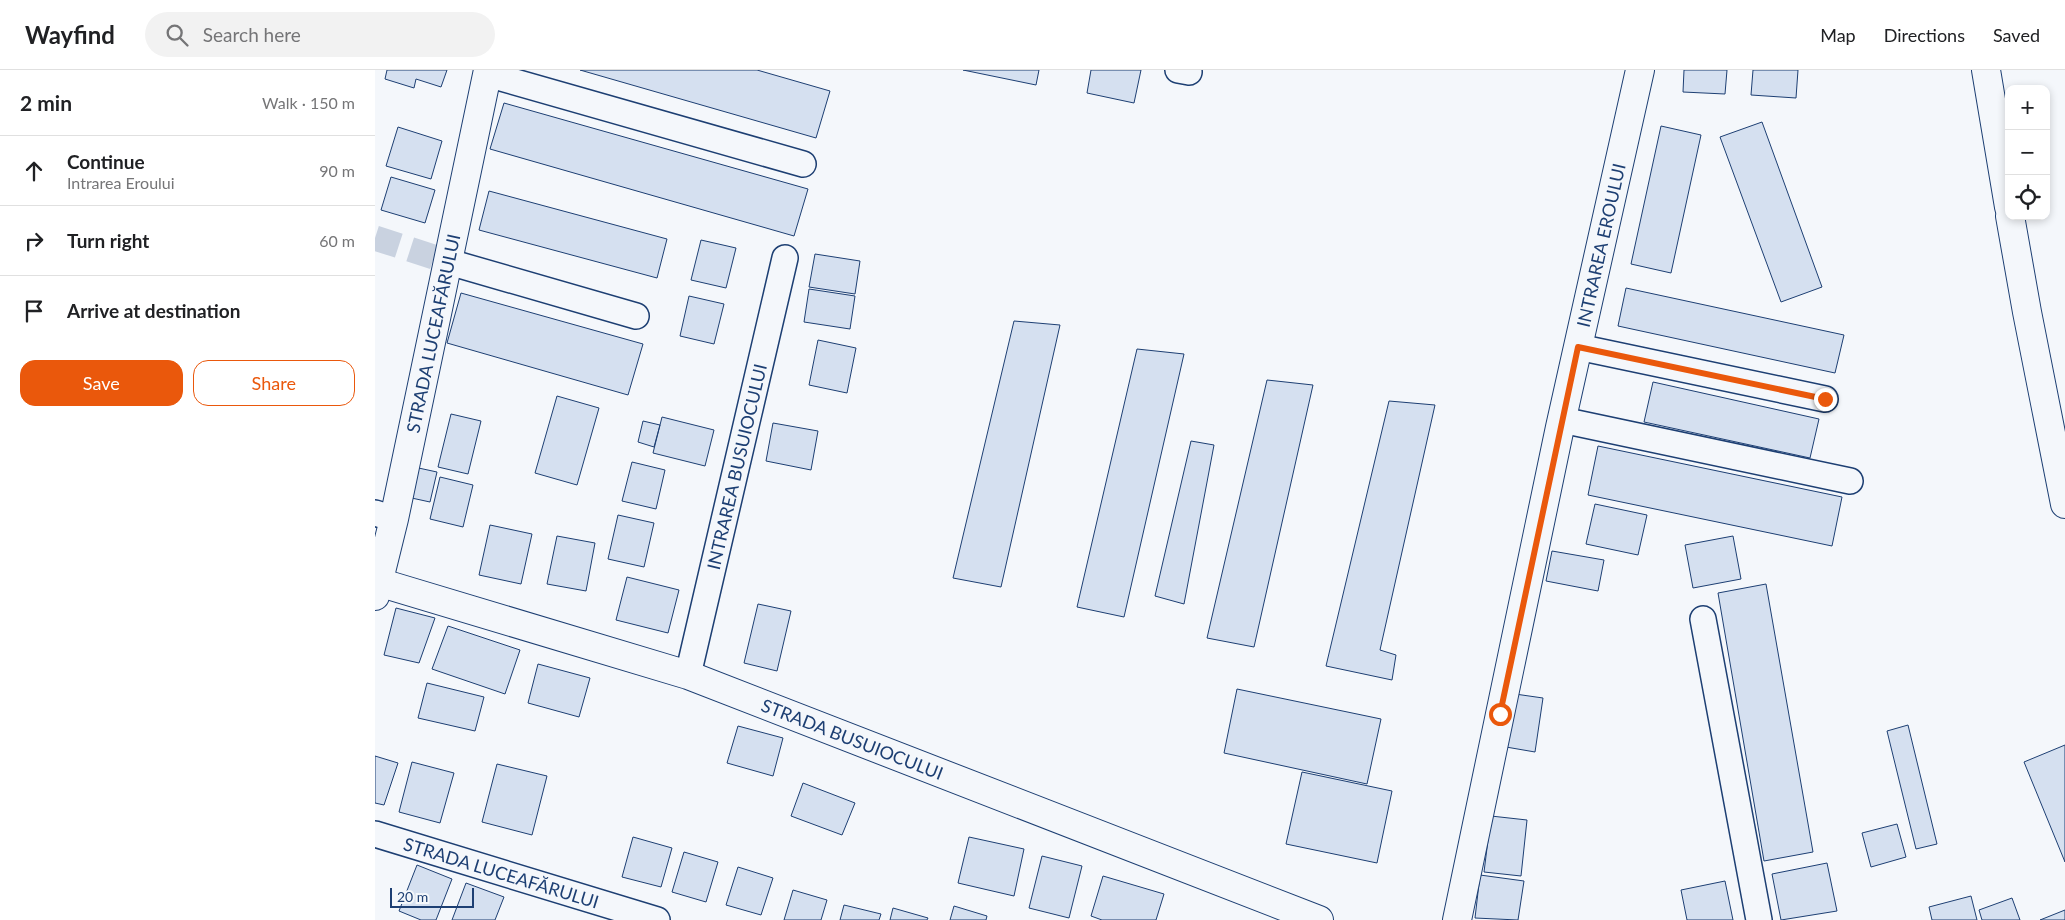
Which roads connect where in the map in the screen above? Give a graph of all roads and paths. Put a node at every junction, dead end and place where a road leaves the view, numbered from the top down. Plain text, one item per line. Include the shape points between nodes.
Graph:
1 (1640, 70) edge
2 (1986, 70) edge
3 (487, 72) edge
4 (803, 164) dead end
5 (2005, 183) edge
6 (2011, 220) edge
7 (785, 258) dead end
8 (449, 262) junction
9 (636, 316) dead end
10 (1578, 347) junction
11 (1825, 399) dead end
12 (1562, 420) junction
13 (1850, 481) dead end
14 (2065, 504) edge
15 (384, 516) edge
16 (377, 589) edge
17 (1703, 618) dead end
18 (689, 675) junction
19 (375, 834) edge
20 (1304, 918) edge
21 (657, 920) edge
22 (1457, 920) edge
23 (1759, 920) edge

1 - 10 street, INTRAREA EROULUI
2 - 5 street
3 - 4 street
3 - 8 street, STRADA LUCEAFĂRULUI
6 - 14 street
7 - 18 street, INTRAREA BUSUIOCULUI
8 - 9 street
8 - 15 street, STRADA LUCEAFĂRULUI
10 - 11 street
10 - 12 street, INTRAREA EROULUI
12 - 13 street
12 - 22 street, INTRAREA EROULUI
15 - 16 street, STRADA LUCEAFĂRULUI
16 - 18 street, STRADA BUSUIOCULUI
17 - 23 street
18 - 20 street, STRADA BUSUIOCULUI
19 - 21 street, STRADA LUCEAFĂRULUI

